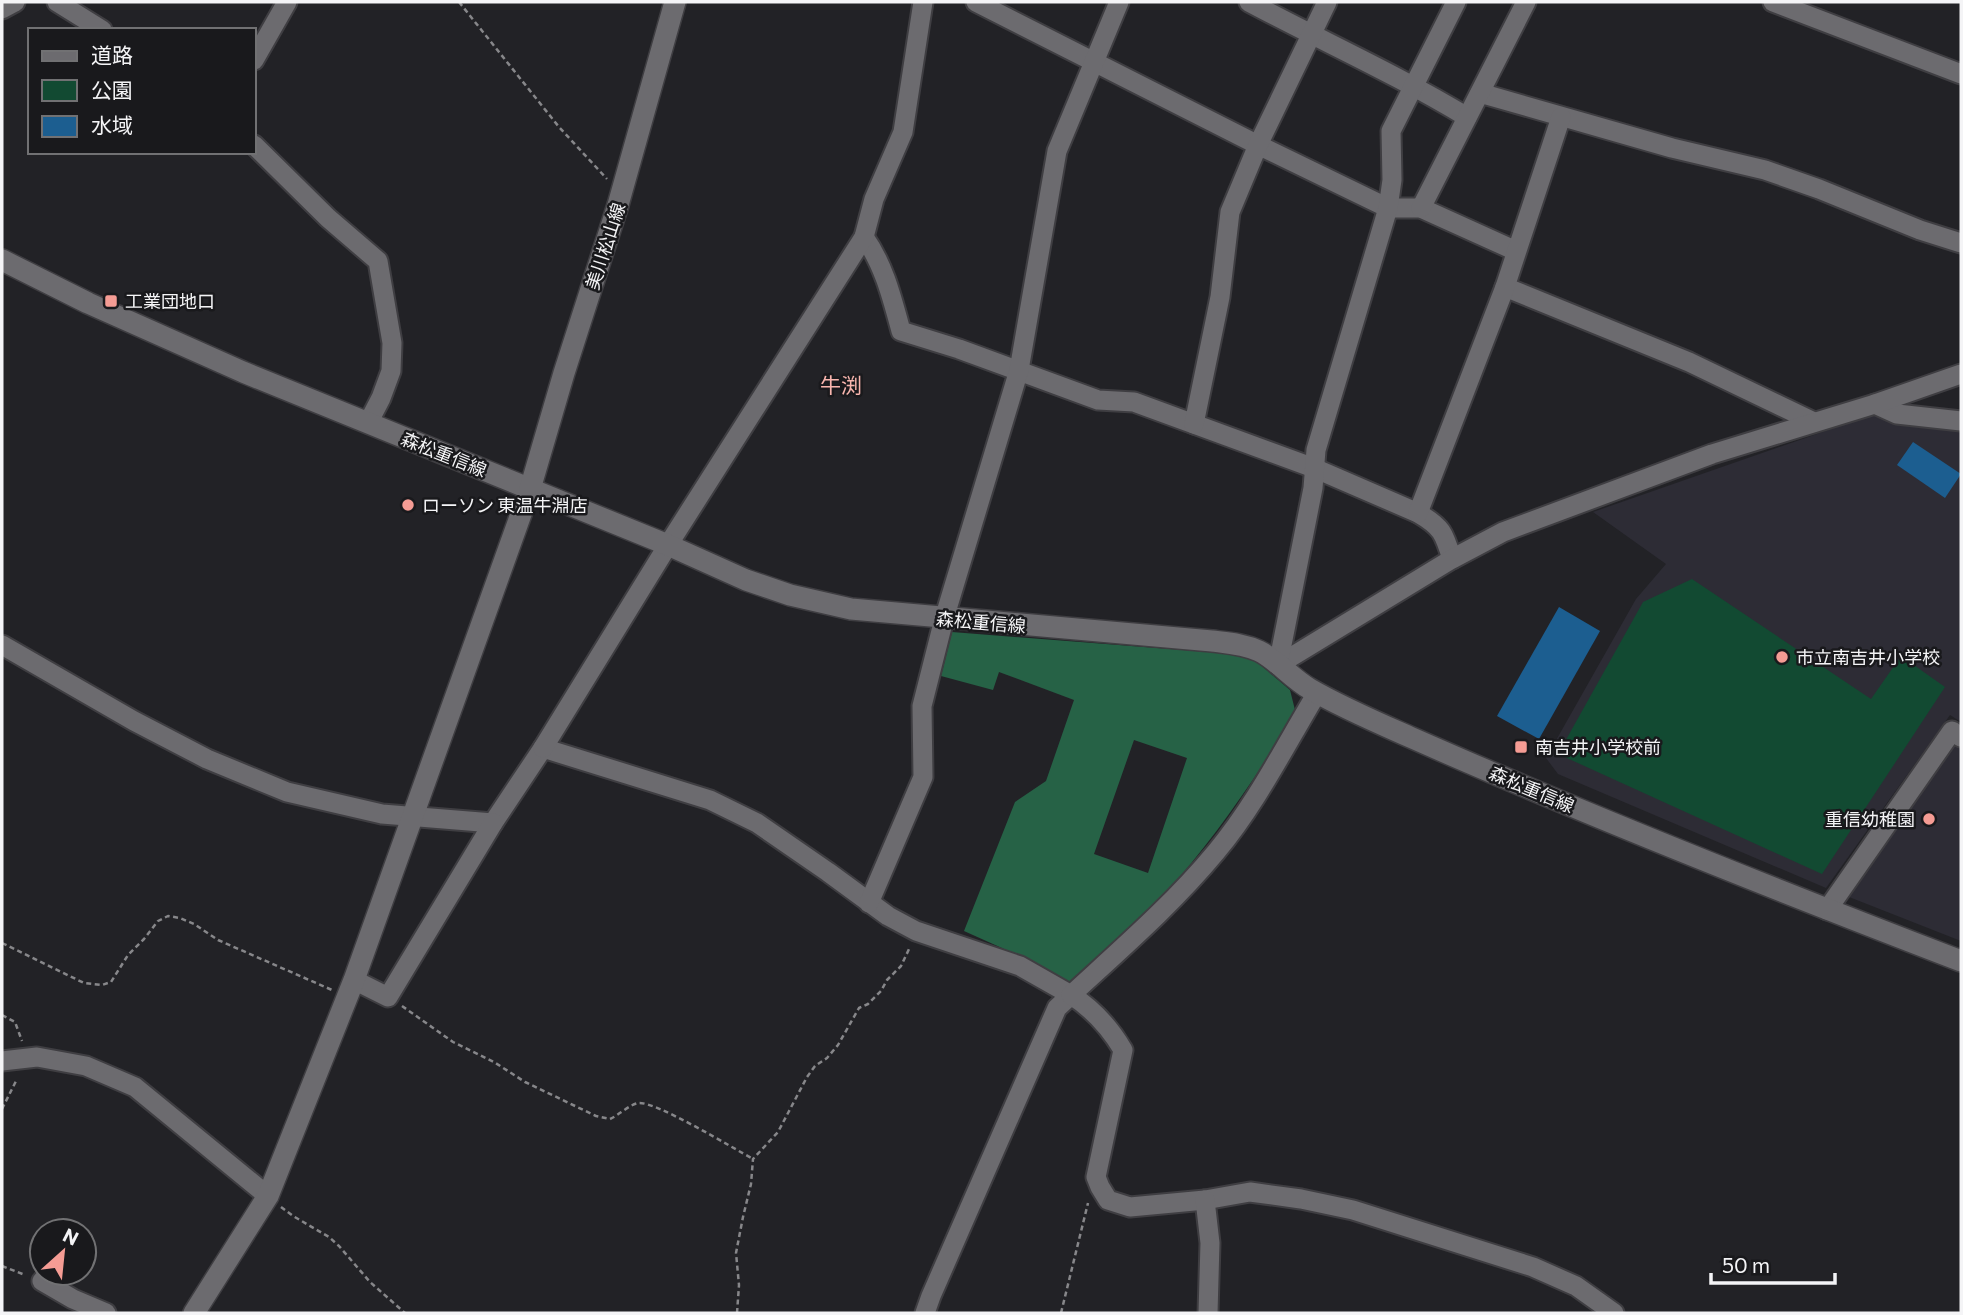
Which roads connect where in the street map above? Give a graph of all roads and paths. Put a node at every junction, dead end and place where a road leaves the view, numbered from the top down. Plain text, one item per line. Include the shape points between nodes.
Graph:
1 (15, 2) edge
2 (57, 2) edge
3 (287, 2) edge
4 (459, 2) edge
5 (675, 2) edge
6 (923, 2) edge
7 (976, 2) edge
8 (1119, 2) edge
9 (1249, 2) edge
10 (1327, 2) edge
11 (1456, 2) edge
12 (1526, 2) edge
13 (1773, 2) edge
14 (2, 9) edge
15 (99, 28) edge
16 (1311, 35) junction
17 (256, 56) edge
18 (1093, 61) junction
19 (1961, 74) edge
20 (1413, 85) junction
21 (1480, 93) junction
22 (1467, 117) junction
23 (1561, 117) junction
24 (1258, 145) junction
25 (256, 147) edge
26 (621, 194) junction
27 (1388, 208) junction
28 (1421, 208) junction
29 (864, 237) junction
30 (1961, 243) edge
31 (1516, 251) junction
32 (2, 260) edge
33 (1505, 286) junction
34 (1019, 370) junction
35 (1961, 374) edge
36 (1875, 404) junction
37 (1961, 421) edge
38 (1814, 422) junction
39 (368, 423) junction
40 (1194, 424) junction
41 (1314, 468) junction
42 (530, 489) junction
43 (1419, 513) junction
44 (668, 545) junction
45 (1452, 559) junction
46 (944, 619) junction
47 (2, 645) edge
48 (1278, 665) junction
49 (1317, 693) junction
50 (1961, 737) edge
51 (544, 748) junction
52 (414, 815) junction
53 (493, 823) junction
54 (869, 903) junction
55 (1827, 909) junction
56 (916, 931) junction
57 (2, 943) edge
58 (1961, 961) edge
59 (351, 989) junction
60 (1071, 995) junction
61 (388, 997) junction
62 (2, 1015) edge
63 (26, 1058) junction
64 (2, 1061) edge
65 (2, 1109) edge
66 (753, 1159) junction
67 (1097, 1177) junction
68 (268, 1196) junction
69 (1205, 1199) junction
70 (2, 1266) edge
71 (28, 1276) edge
72 (51, 1287) edge
73 (106, 1313) edge
74 (194, 1313) edge
75 (405, 1313) edge
76 (737, 1313) edge
77 (926, 1313) edge
78 (1061, 1313) edge
79 (1208, 1313) edge
80 (1614, 1313) edge

1 - 14 street
2 - 15 street
3 - 17 street
4 - 26 path via 559,127
5 - 26 main road, 美川松山線
6 - 29 street via 903,132 874,199
7 - 18 street
8 - 18 street
9 - 16 street
10 - 16 street
11 - 20 street
12 - 21 street
13 - 19 street
16 - 20 street
16 - 24 street
18 - 24 street
18 - 34 street via 1057,150
20 - 22 street
20 - 27 street via 1391,131
21 - 22 street
21 - 23 street
22 - 28 street
23 - 30 street via 1765,170
23 - 31 street
24 - 27 street
24 - 40 street via 1230,212 1220,297
25 - 39 street via 378,261 392,343 391,371
26 - 42 main road, 美川松山線
27 - 28 street
27 - 41 street
28 - 31 street
29 - 34 street via 887,281 901,331
29 - 44 street
31 - 33 street
32 - 39 main road, 森松重信線 via 100,309
33 - 38 street via 1689,362
33 - 43 street
34 - 40 street via 1098,400 1135,402
34 - 46 street
35 - 36 street
36 - 37 street via 1897,414
36 - 38 street
38 - 45 street via 1712,454 1503,531
39 - 42 main road, 森松重信線
40 - 41 street
41 - 43 street
41 - 48 street
42 - 44 main road, 森松重信線
42 - 52 main road, 美川松山線
43 - 45 street via 1445,535
44 - 46 main road, 森松重信線 via 790,595 851,609
44 - 51 street
45 - 48 street
46 - 48 main road, 森松重信線 via 1241,645 1260,651
46 - 54 street via 922,706 923,777
47 - 52 street via 207,759 287,792 382,814
48 - 49 main road, 森松重信線
49 - 55 main road, 森松重信線 via 1409,737
49 - 60 street via 1218,850 1170,904
50 - 55 street via 1952,731
51 - 53 street
51 - 54 street via 710,800 757,823
52 - 53 street
52 - 59 main road, 美川松山線
53 - 61 street
54 - 56 street
55 - 58 main road, 森松重信線
56 - 60 street via 1020,966
56 - 66 path via 901,966 881,991 859,1008 838,1045 807,1077 778,1132
57 - 59 path via 84,983 102,985 111,982 128,955 168,916 194,923 218,940 266,962
59 - 61 street
59 - 68 main road, 美川松山線
60 - 67 street via 1111,1030 1123,1050
60 - 77 street via 1057,1008
61 - 66 path via 453,1042 596,1116 610,1119 643,1103
62 - 63 path via 15,1022
63 - 64 street
63 - 65 path
63 - 68 street via 86,1066 135,1087
66 - 76 path via 736,1253
67 - 69 street via 1108,1199 1130,1207
67 - 78 path
68 - 74 main road, 美川松山線
68 - 75 path via 339,1245 370,1282
69 - 79 street via 1210,1243
69 - 80 street via 1250,1192 1353,1210 1533,1267 1576,1286
70 - 71 path
72 - 73 street

